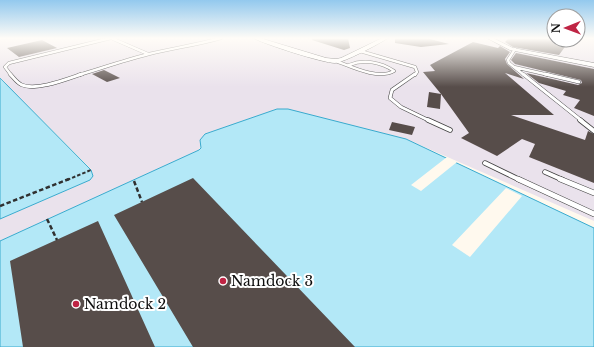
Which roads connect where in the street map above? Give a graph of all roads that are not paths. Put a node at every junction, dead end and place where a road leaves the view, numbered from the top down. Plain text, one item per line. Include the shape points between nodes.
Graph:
1 (47, 54) edge
2 (148, 54) edge
3 (306, 54) edge
4 (352, 54) edge
5 (371, 54) edge
6 (512, 54) edge
7 (541, 54) edge
8 (336, 61) junction
9 (349, 65) junction
10 (594, 65) edge
11 (512, 66) junction
12 (579, 82) dead end
13 (450, 130) dead end
14 (594, 131) edge
15 (485, 163) dead end
16 (545, 172) dead end
17 (594, 193) edge
18 (594, 214) edge

1 - 2 lane via 5,67 20,84 29,86 59,81
3 - 8 street
4 - 8 street
5 - 13 lane via 415,67 417,72 413,77 392,90 392,100 401,107
6 - 11 lane via 508,60
7 - 10 street
8 - 9 lane
9 - 9 lane via 382,75 394,72 366,62 358,61
11 - 12 lane
11 - 14 lane
15 - 18 lane
16 - 17 lane

